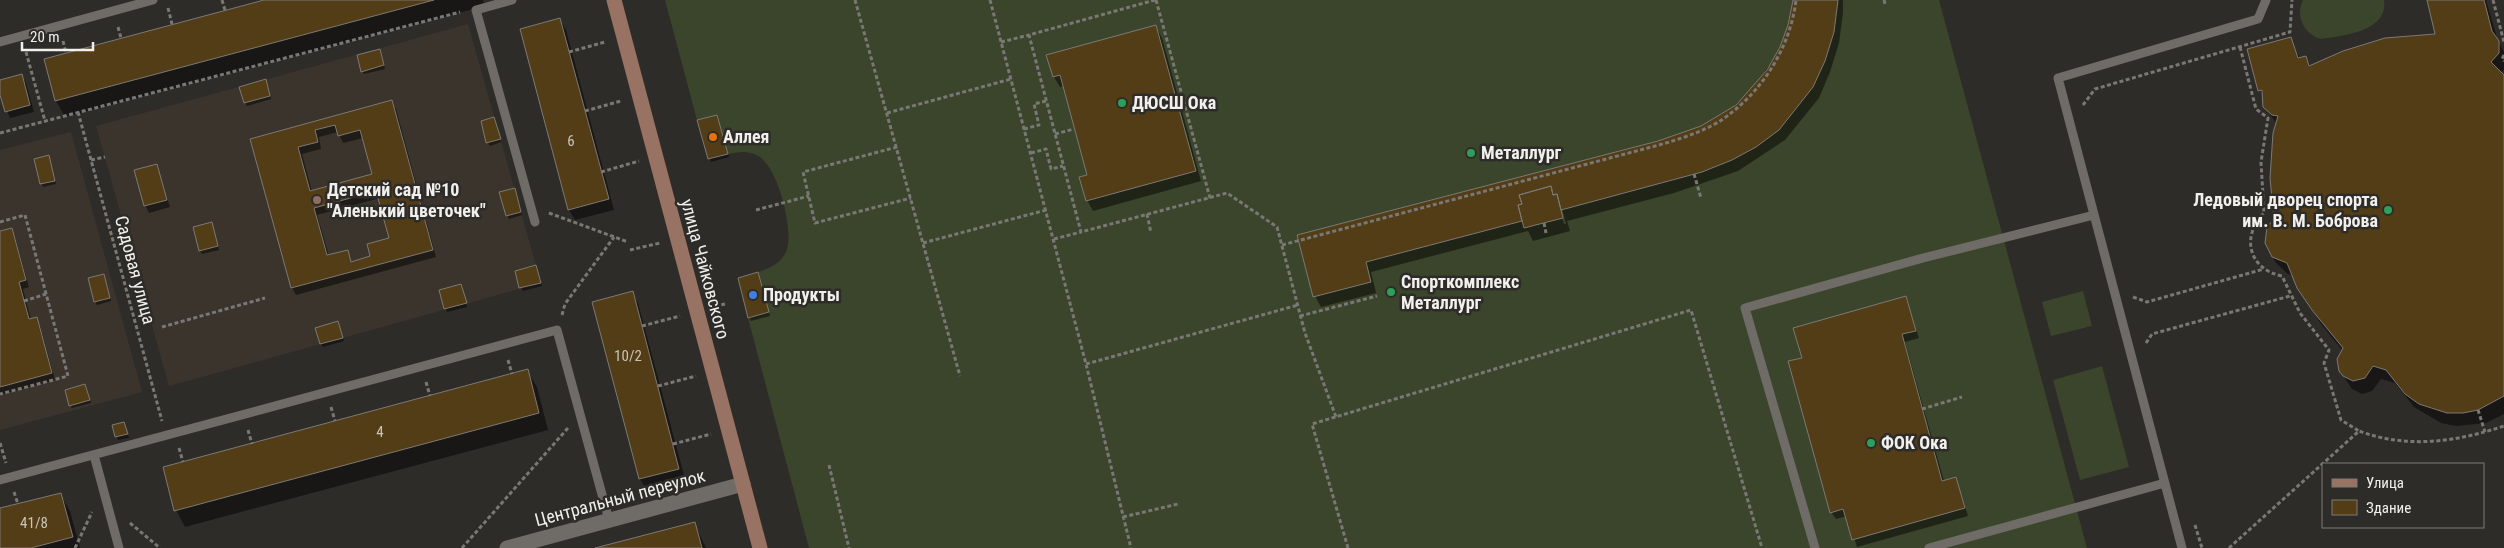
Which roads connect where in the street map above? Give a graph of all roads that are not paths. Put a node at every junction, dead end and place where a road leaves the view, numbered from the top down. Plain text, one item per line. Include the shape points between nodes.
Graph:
1 (152, 0) edge
2 (512, 0) edge
3 (614, 0) edge
4 (2266, 0) edge
5 (0, 42) edge
6 (2094, 215) junction
7 (535, 222) dead end
8 (94, 454) junction
9 (0, 480) edge
10 (2165, 483) junction
11 (743, 484) junction
12 (608, 520) junction
13 (120, 548) edge
14 (507, 548) edge
15 (760, 548) edge
16 (1815, 548) edge
17 (1929, 548) edge
18 (2182, 548) edge

1 - 5 lane
2 - 7 lane via 476,10
3 - 11 main road, улица Чайковского
4 - 6 lane via 2258,19 2058,78
6 - 10 lane
6 - 16 lane via 1745,308
8 - 9 lane
8 - 12 lane via 557,330
8 - 13 lane
10 - 17 lane
10 - 18 lane
11 - 12 street, Центральный переулок
11 - 15 main road, улица Чайковского
12 - 14 street, Центральный переулок

